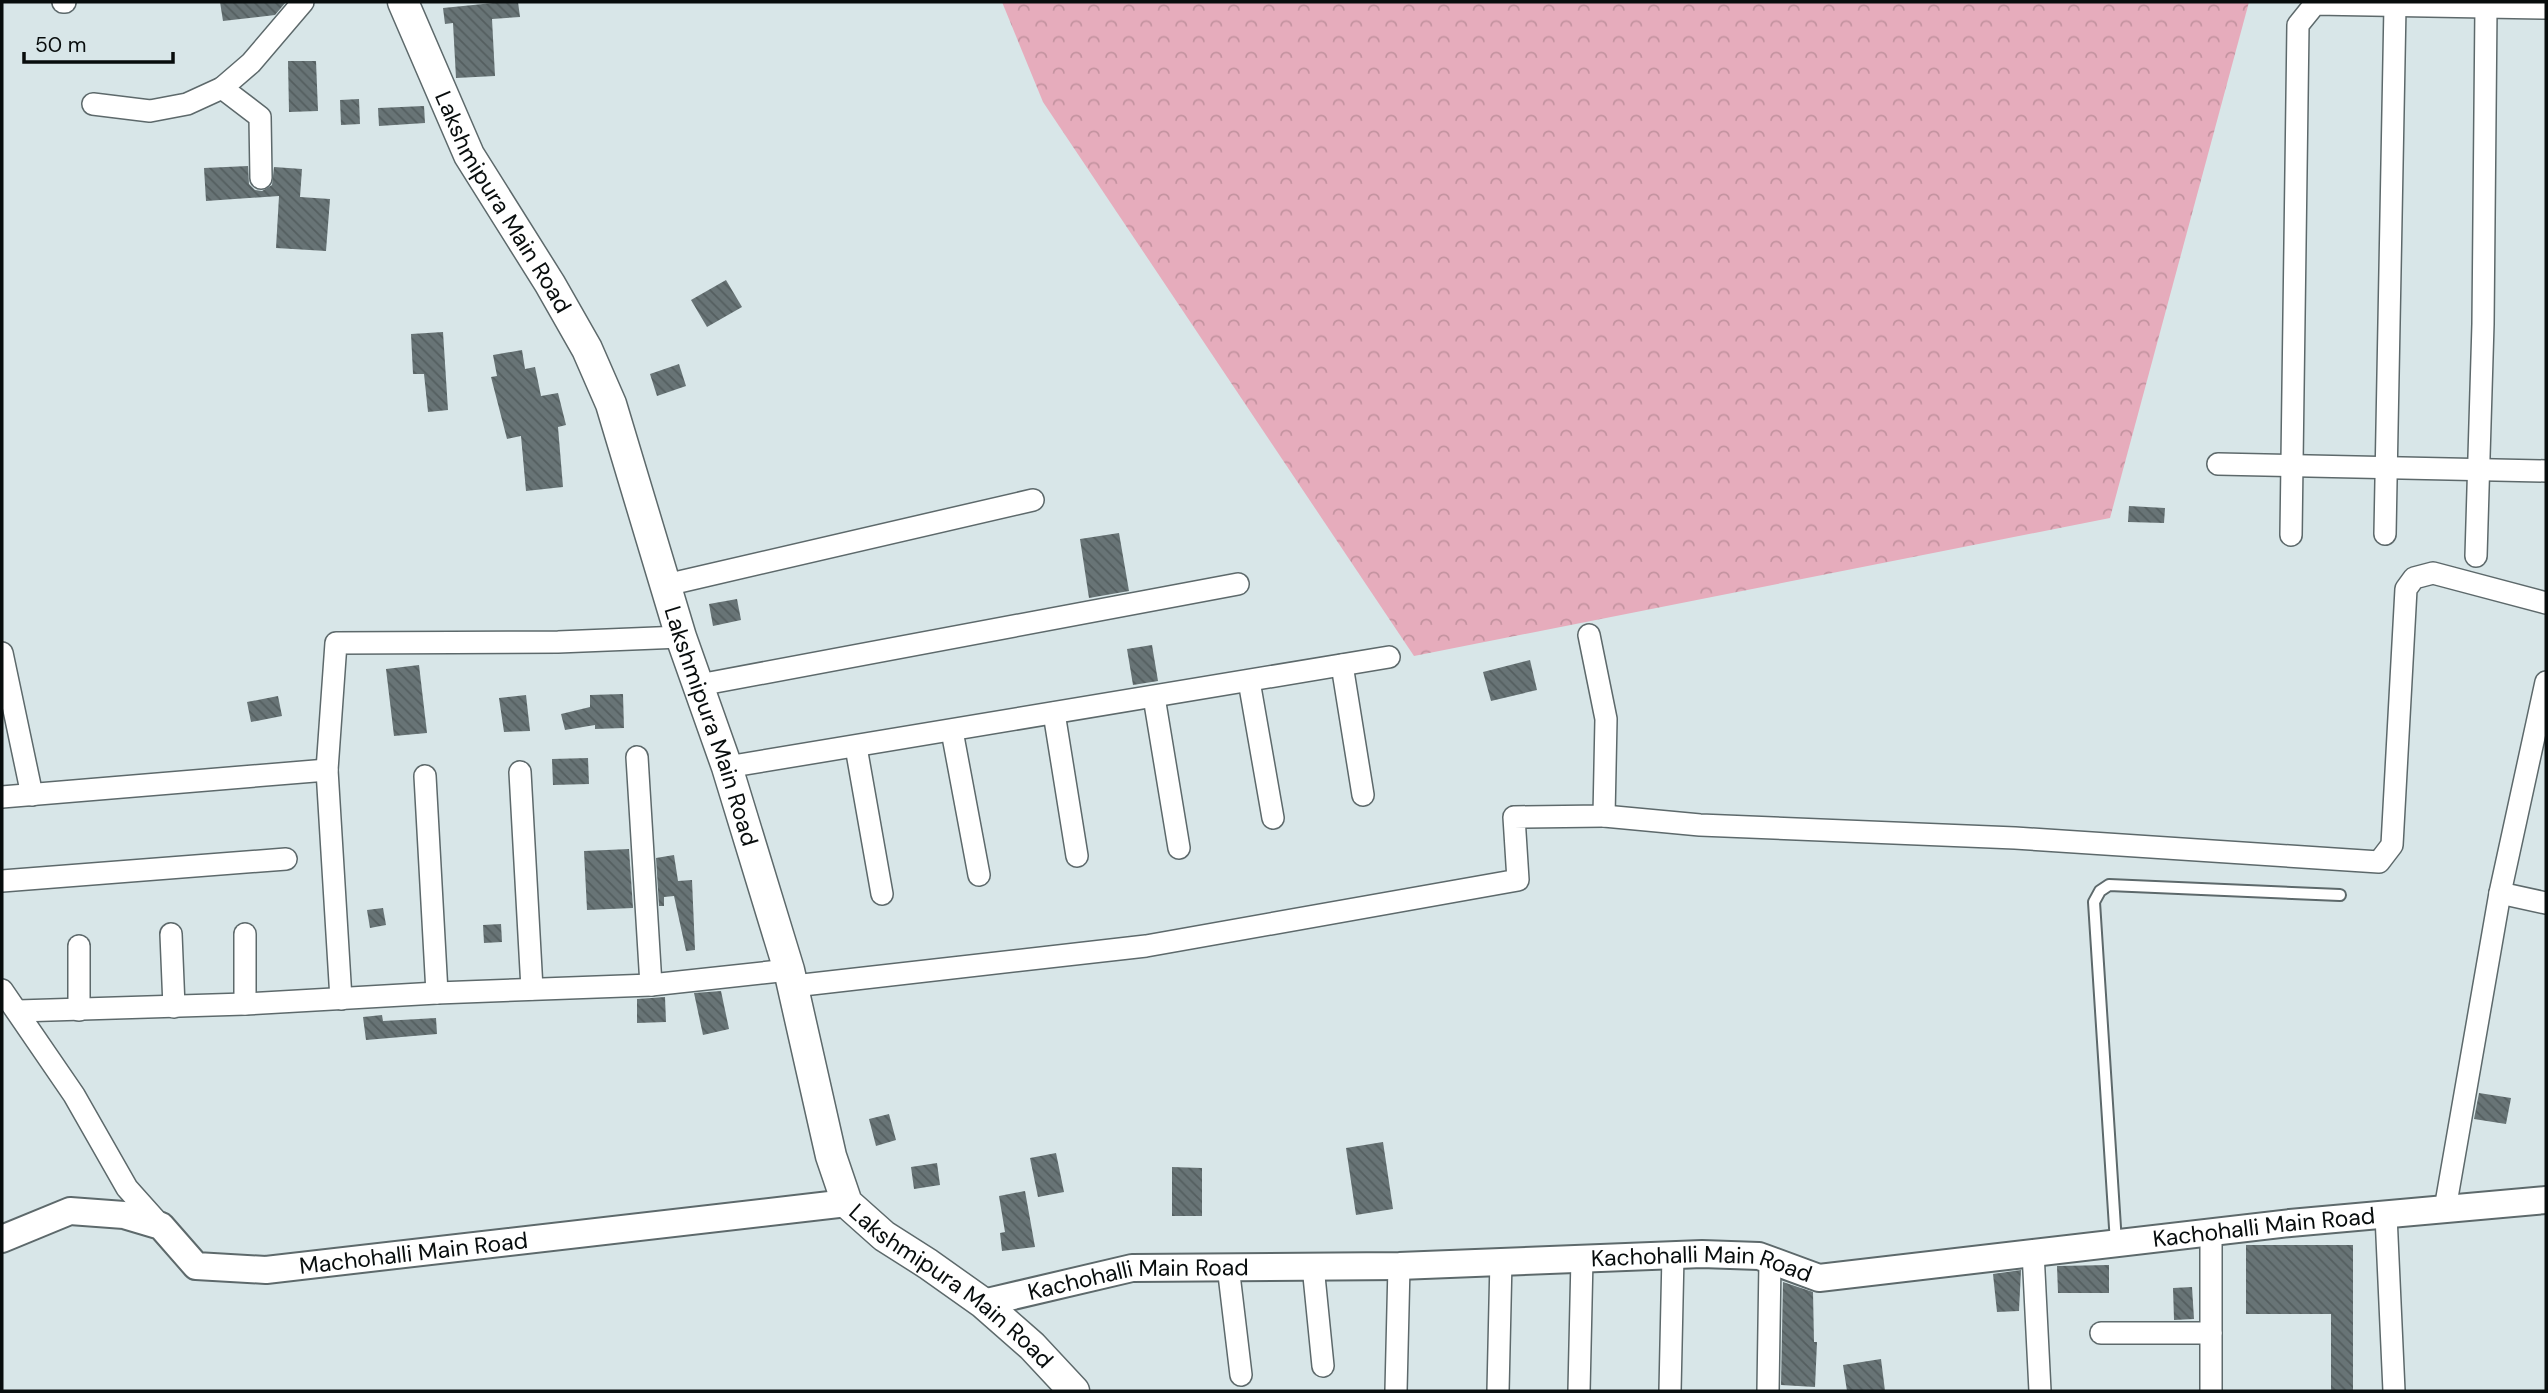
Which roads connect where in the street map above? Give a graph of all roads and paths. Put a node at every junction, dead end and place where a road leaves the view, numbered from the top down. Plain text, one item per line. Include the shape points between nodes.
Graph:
1 (303, 2) edge
2 (403, 2) edge
3 (2395, 6) junction
4 (2486, 7) junction
5 (2546, 8) edge
6 (222, 88) junction
7 (93, 104) dead end
8 (261, 178) dead end
9 (2218, 464) dead end
10 (2292, 466) junction
11 (2386, 468) junction
12 (2479, 470) junction
13 (2546, 471) edge
14 (1033, 500) dead end
15 (2385, 534) dead end
16 (2291, 535) dead end
17 (2476, 556) dead end
18 (1238, 584) dead end
19 (666, 585) junction
20 (2546, 603) edge
21 (1589, 635) dead end
22 (681, 638) junction
23 (2, 653) edge
24 (1390, 657) dead end
25 (1342, 665) junction
26 (1249, 681) junction
27 (2546, 682) edge
28 (699, 685) junction
29 (1154, 697) junction
30 (1055, 713) junction
31 (953, 731) junction
32 (856, 747) junction
33 (637, 757) dead end
34 (727, 767) junction
35 (327, 770) junction
36 (520, 772) dead end
37 (425, 776) dead end
38 (32, 795) junction
39 (1363, 795) dead end
40 (2, 797) edge
41 (1604, 816) junction
42 (1273, 818) dead end
43 (1179, 848) dead end
44 (1077, 856) dead end
45 (286, 859) dead end
46 (979, 875) dead end
47 (2, 881) edge
48 (2500, 893) junction
49 (882, 894) dead end
50 (2340, 895) dead end
51 (2546, 903) edge
52 (171, 934) dead end
53 (245, 934) dead end
54 (79, 946) dead end
55 (792, 978) junction
56 (651, 985) junction
57 (532, 989) junction
58 (2, 990) edge
59 (438, 993) junction
60 (341, 999) junction
61 (245, 1004) junction
62 (174, 1007) junction
63 (79, 1010) junction
64 (18, 1011) junction
65 (2545, 1194) edge
66 (847, 1203) junction
67 (2445, 1209) junction
68 (2386, 1214) junction
69 (161, 1226) junction
70 (2211, 1232) junction
71 (2, 1239) edge
72 (2116, 1243) junction
73 (2033, 1252) junction
74 (1673, 1255) junction
75 (1582, 1258) junction
76 (1501, 1260) junction
77 (1770, 1261) junction
78 (1228, 1266) junction
79 (1313, 1266) junction
80 (1399, 1266) junction
81 (983, 1303) junction
82 (2101, 1334) dead end
83 (2211, 1334) junction
84 (1322, 1366) dead end
85 (1241, 1375) dead end
86 (1074, 1391) edge
87 (1396, 1391) edge
88 (1499, 1391) edge
89 (1579, 1391) edge
90 (1670, 1391) edge
91 (1768, 1391) edge
92 (2040, 1391) edge
93 (2211, 1391) edge
94 (2394, 1391) edge

1 - 6 street via 251,63
2 - 19 main road, Lakshmipura Main Road via 469,155 587,349 611,404
3 - 4 street
3 - 10 street via 2315,4 2298,24
3 - 11 street
4 - 5 street
4 - 12 street
6 - 7 street via 187,104 150,111
6 - 8 street via 260,117
9 - 10 street
10 - 11 street
10 - 16 street
11 - 12 street
11 - 15 street
12 - 13 street
12 - 17 street
14 - 19 street
18 - 28 street
19 - 22 main road, Lakshmipura Main Road
20 - 41 street via 2433,573 2414,578 2406,589 2392,845 2379,862
21 - 41 street via 1606,719
22 - 28 main road, Lakshmipura Main Road
22 - 35 street via 336,643
23 - 38 street
24 - 25 street
25 - 26 street
25 - 39 street
26 - 29 street
26 - 42 street
27 - 48 street
28 - 34 main road, Lakshmipura Main Road
29 - 30 street
29 - 43 street
30 - 31 street
30 - 44 street
31 - 32 street
31 - 46 street
32 - 34 street
32 - 49 street
33 - 56 street
34 - 55 main road, Lakshmipura Main Road
35 - 38 street
35 - 60 street
36 - 57 street
37 - 59 street
38 - 40 street
41 - 55 street via 1514,817 1518,880 1146,947
45 - 47 street
48 - 51 street
48 - 67 street
50 - 72 lane via 2109,885 2100,891 2094,902
52 - 62 street
53 - 61 street
54 - 63 street
55 - 56 street
55 - 66 main road, Lakshmipura Main Road via 831,1156
56 - 57 street
57 - 59 street
58 - 64 street
59 - 60 street
60 - 61 street
61 - 62 street
62 - 63 street
63 - 64 street
64 - 69 street via 74,1095 127,1188
65 - 67 street, Kachohalli Main Road
66 - 69 street, Machohalli Main Road via 266,1270 197,1266
66 - 81 main road, Lakshmipura Main Road via 884,1236
67 - 68 street, Kachohalli Main Road
68 - 70 street, Kachohalli Main Road
68 - 94 street
69 - 71 street via 124,1214 70,1210
70 - 72 street, Kachohalli Main Road
70 - 83 street
72 - 73 street, Kachohalli Main Road
73 - 77 street, Kachohalli Main Road via 1819,1278
73 - 92 street
74 - 75 street, Kachohalli Main Road
74 - 77 street, Kachohalli Main Road via 1759,1256
74 - 90 street
75 - 76 street, Kachohalli Main Road
75 - 89 street
76 - 80 street, Kachohalli Main Road
76 - 88 street
77 - 91 street
78 - 79 street, Kachohalli Main Road
78 - 81 street, Kachohalli Main Road via 1132,1268
78 - 85 street
79 - 80 street, Kachohalli Main Road
79 - 84 street
80 - 87 street
81 - 86 main road, Lakshmipura Main Road
82 - 83 street
83 - 93 street

